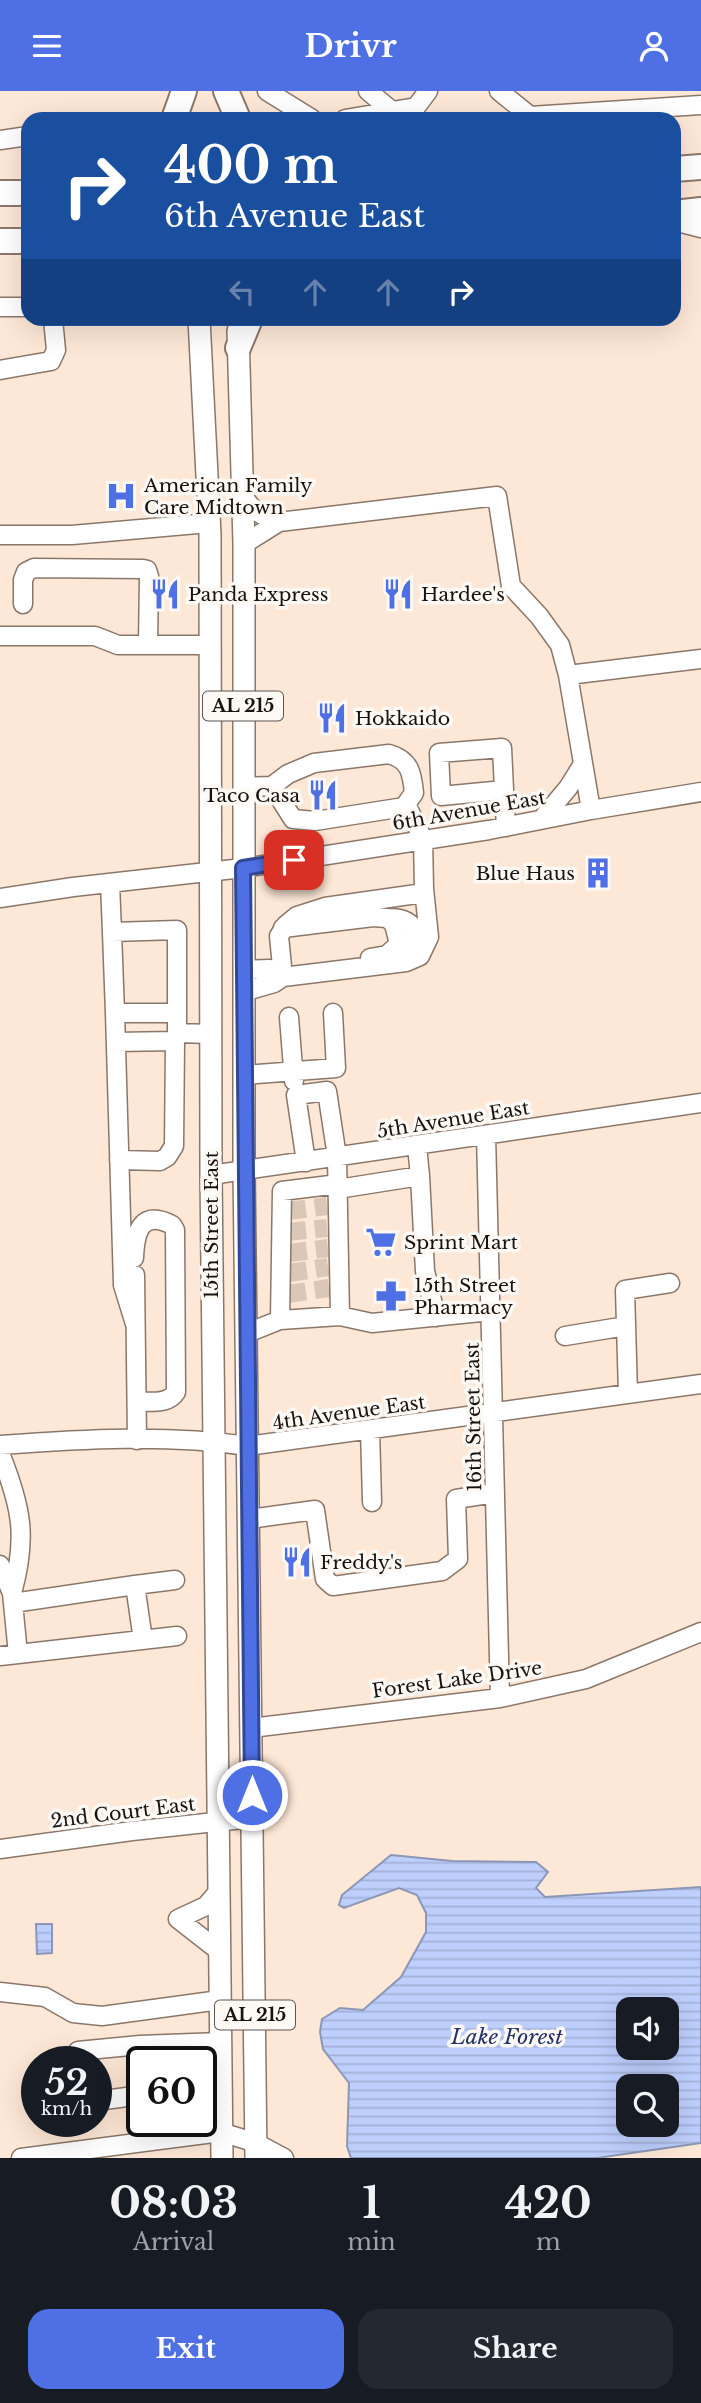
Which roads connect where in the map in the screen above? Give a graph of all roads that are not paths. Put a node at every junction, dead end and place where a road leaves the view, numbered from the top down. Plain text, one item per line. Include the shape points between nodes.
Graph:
1 (185, 91) edge
2 (221, 91) edge
3 (226, 91) edge
4 (267, 91) edge
5 (368, 91) edge
6 (428, 91) edge
7 (499, 91) edge
8 (701, 105) edge
9 (391, 111) junction
10 (177, 112) edge
11 (186, 112) edge
12 (223, 112) edge
13 (235, 112) edge
14 (301, 112) edge
15 (385, 112) edge
16 (525, 112) edge
17 (592, 112) edge
18 (21, 137) edge
19 (0, 140) edge
20 (701, 167) edge
21 (681, 168) edge
22 (701, 210) edge
23 (681, 212) edge
24 (681, 223) edge
25 (701, 228) edge
26 (0, 241) edge
27 (21, 241) edge
28 (0, 307) edge
29 (21, 307) edge
30 (53, 326) edge
31 (199, 326) edge
32 (237, 326) edge
33 (247, 326) edge
34 (238, 348) junction
35 (0, 370) edge
36 (242, 494) junction
37 (279, 522) junction
38 (209, 523) junction
39 (0, 535) edge
40 (244, 544) junction
41 (23, 604) dead end
42 (0, 636) edge
43 (148, 644) junction
44 (209, 645) junction
45 (701, 659) edge
46 (568, 675) junction
47 (583, 764) junction
48 (300, 769) junction
49 (272, 786) junction
50 (243, 787) junction
51 (504, 790) dead end
52 (701, 792) edge
53 (406, 804) junction
54 (592, 810) junction
55 (378, 812) junction
56 (542, 819) junction
57 (506, 827) junction
58 (423, 839) junction
59 (243, 868) junction
60 (210, 871) junction
61 (110, 883) junction
62 (424, 893) junction
63 (0, 898) edge
64 (283, 929) junction
65 (113, 932) junction
66 (243, 970) junction
67 (342, 971) junction
68 (283, 977) junction
69 (243, 992) junction
70 (115, 1013) junction
71 (177, 1013) junction
72 (333, 1013) dead end
73 (289, 1017) dead end
74 (211, 1034) junction
75 (176, 1037) junction
76 (116, 1042) junction
77 (293, 1071) junction
78 (244, 1075) junction
79 (296, 1095) junction
80 (701, 1103) edge
81 (486, 1135) junction
82 (417, 1146) junction
83 (337, 1157) junction
84 (118, 1160) junction
85 (306, 1162) junction
86 (244, 1170) junction
87 (211, 1175) junction
88 (420, 1176) junction
89 (335, 1196) junction
90 (670, 1283) dead end
91 (491, 1311) junction
92 (340, 1316) junction
93 (436, 1317) junction
94 (281, 1320) junction
95 (135, 1324) junction
96 (626, 1326) junction
97 (247, 1333) junction
98 (565, 1336) dead end
99 (701, 1384) edge
100 (628, 1394) junction
101 (137, 1402) junction
102 (494, 1413) junction
103 (370, 1430) junction
104 (137, 1440) junction
105 (213, 1441) junction
106 (0, 1445) edge
107 (248, 1446) junction
108 (0, 1453) edge
109 (495, 1493) junction
110 (372, 1502) dead end
111 (249, 1519) junction
112 (0, 1565) edge
113 (175, 1580) dead end
114 (135, 1585) junction
115 (13, 1598) junction
116 (701, 1632) edge
117 (177, 1636) dead end
118 (143, 1640) junction
119 (9, 1655) edge
120 (500, 1698) junction
121 (251, 1728) junction
122 (217, 1733) junction
123 (252, 1818) junction
124 (218, 1822) junction
125 (0, 1849) edge
126 (219, 1891) junction
127 (219, 1951) junction
128 (0, 1992) edge
129 (220, 2000) junction
130 (220, 2042) junction
131 (140, 2045) junction
132 (112, 2048) edge
133 (112, 2058) edge
134 (217, 2061) edge
135 (217, 2119) edge
136 (221, 2132) junction
137 (256, 2151) edge
138 (32, 2157) edge
139 (222, 2158) edge
140 (284, 2158) edge

1 - 10 highway
1 - 11 main road
2 - 12 main road
3 - 13 highway
4 - 14 street
5 - 9 street
6 - 9 street via 415,107
7 - 16 street
8 - 17 street
9 - 15 street
18 - 19 street
20 - 21 highway
22 - 23 highway
24 - 25 street
26 - 27 highway
28 - 29 street
30 - 35 street via 55,356 51,361
31 - 38 main road, 15th Street East / AL 215
32 - 34 main road, 15th Street East / AL 215
33 - 34 highway
34 - 36 main road, 15th Street East / AL 215
36 - 37 street via 263,517
36 - 40 main road, 15th Street East / AL 215
37 - 40 street
37 - 46 street via 497,496 511,586 560,645
38 - 39 street via 72,535
38 - 44 main road, 15th Street East / AL 215
40 - 50 main road, 15th Street East / AL 215
41 - 43 street via 23,580 34,568 143,569 149,576
42 - 43 street via 96,636 118,645
43 - 44 street
44 - 60 main road, 15th Street East / AL 215
45 - 46 street
46 - 47 street
47 - 54 street
47 - 56 street
48 - 49 street
48 - 53 street via 314,763 389,754 400,757 412,770 414,793
48 - 55 street via 382,761 400,768 404,789
49 - 50 street
49 - 55 street via 293,819 315,821
50 - 59 main road, 15th Street East / AL 215
51 - 57 street
52 - 54 street, 6th Avenue East
53 - 55 street
53 - 58 street
54 - 56 street, 6th Avenue East
56 - 57 street, 6th Avenue East
57 - 58 street, 6th Avenue East
58 - 59 street, 6th Avenue East
58 - 62 street
59 - 60 street, 6th Avenue East
59 - 66 main road, 15th Street East / AL 215
60 - 61 street, 6th Avenue East
60 - 74 main road, 15th Street East / AL 215
61 - 63 street, 6th Avenue East
61 - 65 street
62 - 64 street via 325,907 297,916
62 - 67 street via 429,937 420,956
64 - 67 street via 373,918 387,918 394,924 399,944 387,955 356,961
64 - 68 street via 279,936
65 - 70 street
65 - 71 street via 177,930
66 - 68 street via 270,969
66 - 69 main road, 15th Street East / AL 215
67 - 68 street
68 - 69 street
69 - 78 main road, 15th Street East / AL 215
70 - 71 street
70 - 76 street
71 - 75 street
72 - 77 street via 336,1068
73 - 77 street
74 - 75 street
74 - 87 main road, 15th Street East / AL 215
75 - 76 street
75 - 84 street via 174,1146 160,1161
76 - 84 street
77 - 78 street
77 - 79 street
78 - 86 main road, 15th Street East / AL 215
79 - 83 street via 327,1091
79 - 85 street
80 - 81 street, 5th Avenue East
81 - 82 street, 5th Avenue East
81 - 91 street, 16th Street East
82 - 83 street, 5th Avenue East
82 - 88 street
83 - 85 street, 5th Avenue East
83 - 89 street
84 - 95 street via 123,1285
85 - 86 street, 5th Avenue East
86 - 87 street, 5th Avenue East
86 - 97 main road, 15th Street East / AL 215
87 - 105 main road, 15th Street East / AL 215
88 - 89 street
88 - 93 street via 425,1271
89 - 92 street via 334,1287
89 - 94 street via 282,1191 285,1294
90 - 96 street via 625,1290
91 - 93 street
91 - 102 street, 16th Street East
92 - 93 street via 372,1323
92 - 94 street
94 - 97 street
95 - 101 street
95 - 101 street via 135,1241 139,1227 156,1220 175,1230 176,1392 166,1401
96 - 98 street
96 - 100 street
97 - 107 main road, 15th Street East / AL 215
99 - 100 street, 4th Avenue East
100 - 102 street, 4th Avenue East
101 - 104 street
102 - 103 street, 4th Avenue East
102 - 109 street, 16th Street East
103 - 107 street, 4th Avenue East
103 - 110 street
104 - 105 street, 4th Avenue East
104 - 106 street, 4th Avenue East
105 - 107 street, 4th Avenue East
105 - 122 main road, 15th Street East / AL 215
107 - 111 main road, 15th Street East / AL 215
108 - 115 street via 16,1494 22,1540
109 - 111 street via 456,1499 458,1559 442,1571 333,1586 325,1579 315,1510
109 - 120 street, 16th Street East
111 - 121 main road, 15th Street East / AL 215
112 - 115 street
113 - 114 street
114 - 115 street
114 - 118 street
115 - 119 street
116 - 120 street, Forest Lake Drive via 586,1679
117 - 118 street
118 - 119 street
120 - 121 street, Forest Lake Drive
121 - 122 main road
121 - 123 main road, 15th Street East / AL 215
122 - 124 main road, 15th Street East / AL 215
123 - 124 street, 2nd Court East
123 - 137 main road, 15th Street East / AL 215
124 - 125 street, 2nd Court East
124 - 126 main road, 15th Street East / AL 215
126 - 127 main road, 15th Street East / AL 215
126 - 127 street via 206,1906 178,1919
127 - 129 main road, 15th Street East / AL 215
128 - 129 street via 45,1997 73,2013 102,2016
129 - 130 main road, 15th Street East / AL 215
130 - 131 street
130 - 134 main road, 15th Street East / AL 215
131 - 132 street
131 - 133 street via 137,2055
135 - 136 main road, 15th Street East / AL 215
136 - 137 street
136 - 138 street
136 - 139 main road, AL 215
137 - 140 street

